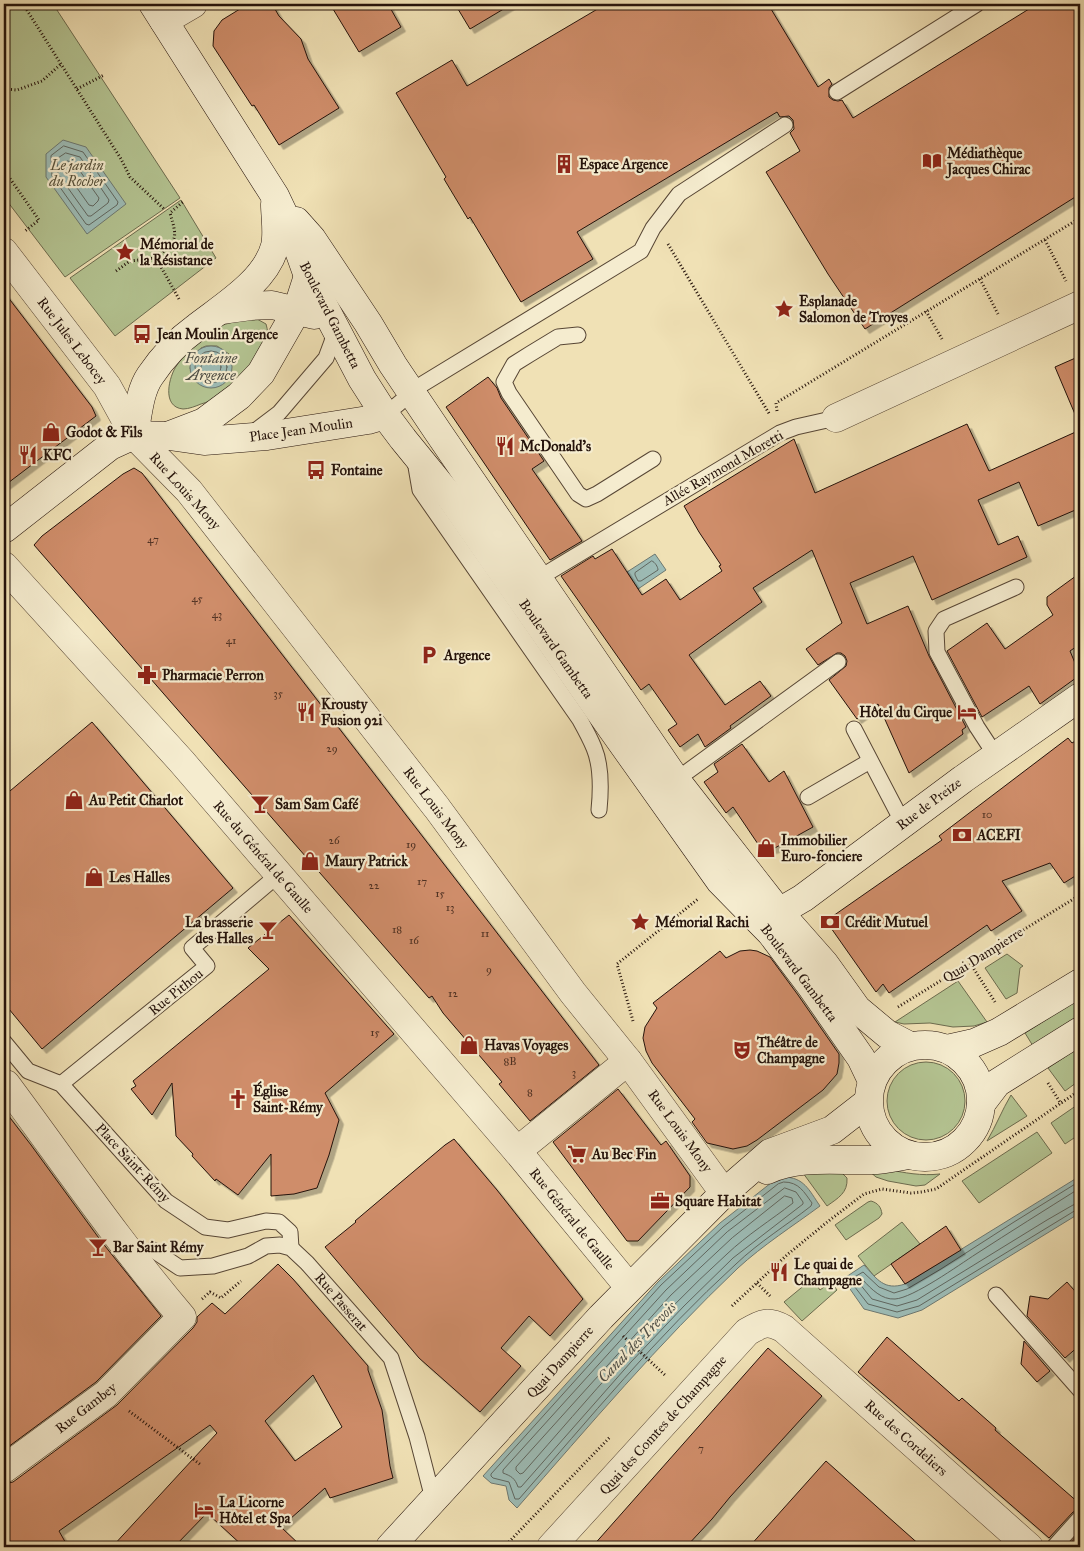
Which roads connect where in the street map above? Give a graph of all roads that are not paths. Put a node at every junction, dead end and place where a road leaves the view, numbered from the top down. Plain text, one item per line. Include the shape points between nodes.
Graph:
1 (193, 4) edge
2 (976, 4) edge
3 (159, 12) edge
4 (837, 92) dead end
5 (785, 126) dead end
6 (275, 196) junction
7 (312, 239) joint
8 (4, 252) edge
9 (320, 273) junction
10 (1079, 305) edge
11 (221, 310) junction
12 (297, 310) junction
13 (334, 325) junction
14 (578, 335) dead end
15 (393, 365) junction
16 (416, 389) junction
17 (385, 415) junction
18 (836, 418) joint
19 (134, 435) junction
20 (169, 436) junction
21 (245, 438) junction
22 (414, 452) junction
23 (653, 459) dead end
24 (4, 529) edge
25 (4, 566) edge
26 (539, 578) junction
27 (508, 580) junction
28 (1016, 587) dead end
29 (838, 662) dead end
30 (1080, 697) edge
31 (590, 715) junction
32 (854, 728) dead end
33 (996, 756) junction
34 (870, 761) junction
35 (676, 780) junction
36 (808, 797) dead end
37 (599, 810) dead end
38 (903, 823) junction
39 (278, 875) junction
40 (779, 912) junction
41 (1080, 983) edge
42 (1080, 1031) edge
43 (4, 1042) edge
44 (910, 1046) junction
45 (947, 1049) junction
46 (628, 1061) junction
47 (12, 1080) edge
48 (62, 1084) junction
49 (870, 1091) junction
50 (981, 1104) junction
51 (517, 1151) junction
52 (908, 1155) junction
53 (730, 1188) junction
54 (291, 1248) junction
55 (153, 1250) dead end
56 (628, 1288) junction
57 (996, 1296) dead end
58 (784, 1329) joint
59 (1080, 1390) edge
60 (4, 1470) edge
61 (433, 1499) junction
62 (1080, 1518) edge
63 (396, 1545) edge
64 (551, 1547) edge
65 (1029, 1547) edge
66 (1054, 1547) edge

1 - 3 street
2 - 4 lane
3 - 6 street, Boulevard Gambetta
5 - 16 lane, Place Jean Moulin via 679,194 653,228 641,251
6 - 7 street, Boulevard Gambetta
6 - 9 street, Boulevard Gambetta via 294,234
6 - 11 street via 275,245 269,261 259,276
7 - 9 street, Place Jean Moulin
8 - 19 street, Rue Jules Lebocey via 107,386
9 - 12 street, Place Jean Moulin
9 - 13 street, Boulevard Gambetta
9 - 15 street, Boulevard Gambetta via 368,323
10 - 18 street, Allée Raymond Moretti
11 - 12 street via 272,305
11 - 19 street via 173,348 150,376 144,388
12 - 13 street
12 - 20 street, Place Jean Moulin via 261,373 240,396 204,422
13 - 15 street
13 - 17 street, Boulevard Gambetta
13 - 21 lane via 326,358 279,413
14 - 23 lane via 558,337 514,364 504,382 508,393 578,494 586,499
15 - 16 street, Boulevard Gambetta
16 - 17 lane, Place Jean Moulin
16 - 26 street, Boulevard Gambetta
17 - 21 street, Place Jean Moulin
17 - 22 street, Boulevard Gambetta
18 - 26 lane, Allée Raymond Moretti via 780,433
19 - 20 street, Place Jean Moulin
19 - 24 street via 110,446
19 - 46 street, Rue Louis Mony via 196,499
20 - 21 street, Place Jean Moulin via 204,441
22 - 27 street, Boulevard Gambetta
22 - 31 lane via 420,490
25 - 39 street, Rue du Général de Gaulle via 182,762
26 - 27 lane, Allée Raymond Moretti
26 - 35 street, Boulevard Gambetta
27 - 31 street, Boulevard Gambetta
28 - 33 lane via 944,619 936,631 937,652
29 - 35 lane
30 - 33 street, Rue de Preize
31 - 37 lane via 601,791
31 - 49 street, Boulevard Gambetta via 720,881 770,933 811,986 861,1058
32 - 34 lane
33 - 38 street, Rue de Preize
34 - 36 lane
34 - 38 lane
35 - 40 street, Boulevard Gambetta
38 - 40 street, Rue de Preize via 803,898
39 - 48 lane, Rue Pithou via 192,948 207,966
39 - 51 street, Rue du Général de Gaulle
40 - 44 street, Boulevard Gambetta via 824,963 858,1009 887,1034
41 - 45 street via 998,1032 974,1043
42 - 50 street via 998,1083
43 - 47 lane
44 - 45 street via 936,1045
44 - 49 street via 898,1051 878,1069
45 - 50 street via 971,1068 979,1085
46 - 51 street
46 - 53 street, Rue Louis Mony via 710,1172
47 - 48 lane, Place Saint-Rémy
47 - 60 street, Rue Gambey via 119,1240 182,1317 106,1394
48 - 54 lane, Place Saint-Rémy via 166,1202 205,1226 228,1230 266,1221 279,1222 290,1232
49 - 52 street via 870,1116 876,1129 894,1149
49 - 53 street, Quai Dampierre via 832,1130 770,1153
50 - 52 street via 974,1129 958,1148 934,1157
51 - 56 street, Rue Général de Gaulle
52 - 53 street, Quai Dampierre via 876,1160 811,1160 778,1164
53 - 56 street, Quai Dampierre
54 - 55 lane via 266,1246 248,1256 213,1266 180,1268
54 - 61 lane, Rue Passerat via 391,1358
56 - 61 street, Quai Dampierre
57 - 59 lane
58 - 64 street, Quai des Comtes de Champagne via 774,1323 760,1324 747,1332
58 - 65 street, Rue des Cordeliers
61 - 63 street, Quai Dampierre
62 - 66 lane

